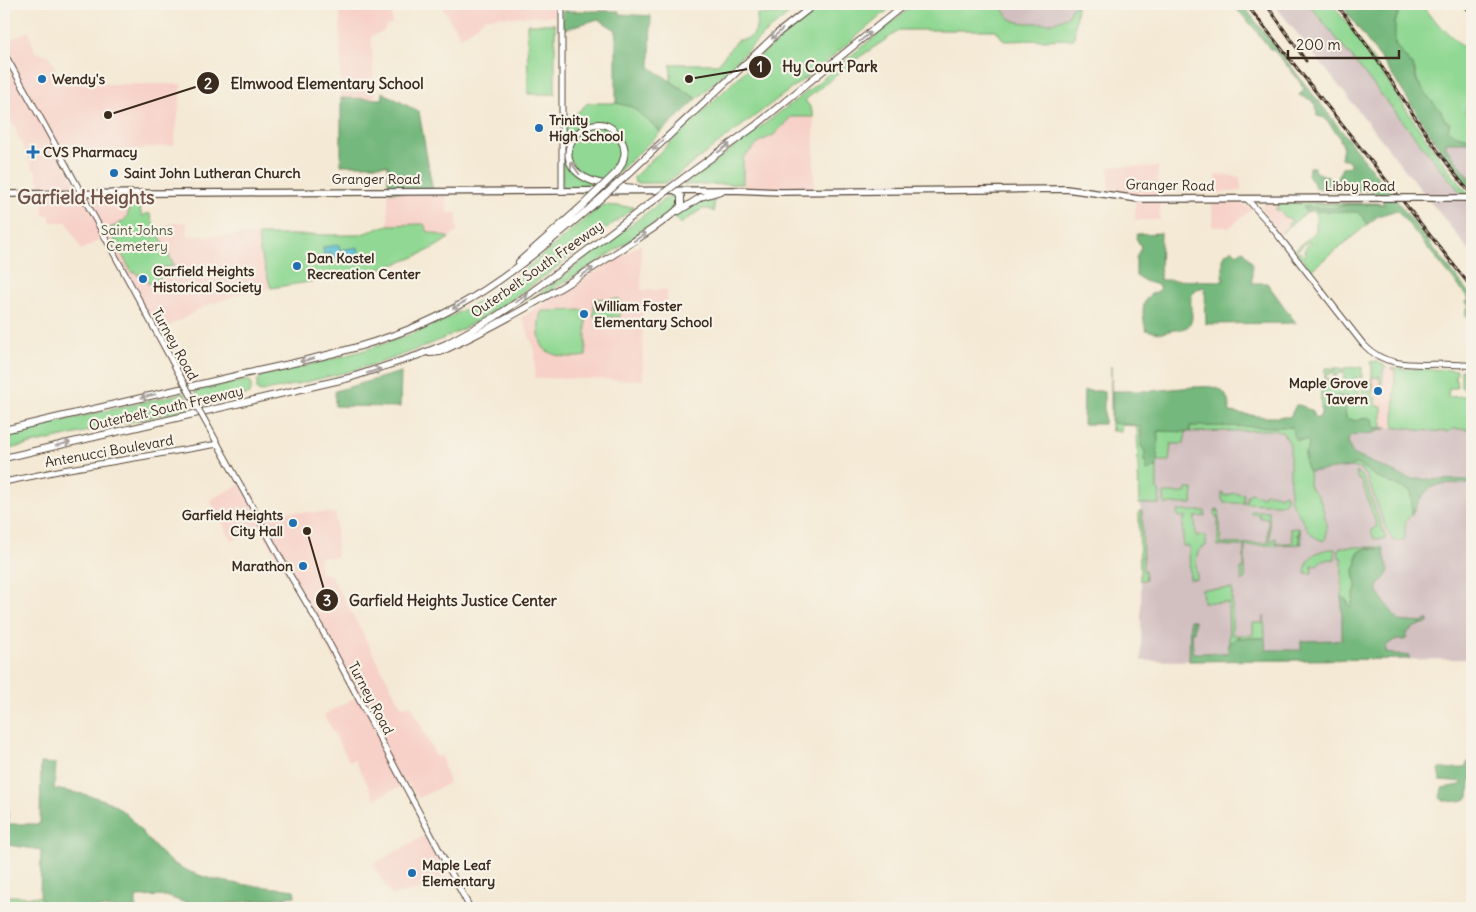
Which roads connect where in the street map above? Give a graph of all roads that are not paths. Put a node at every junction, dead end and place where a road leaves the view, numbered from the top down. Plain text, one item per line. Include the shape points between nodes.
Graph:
1 (562, 4) edge
2 (815, 4) edge
3 (905, 4) edge
4 (1466, 4) edge
5 (1472, 10) edge
6 (4, 54) edge
7 (635, 188) junction
8 (675, 190) junction
9 (732, 190) junction
10 (562, 191) junction
11 (570, 191) junction
12 (721, 191) junction
13 (81, 193) junction
14 (4, 194) edge
15 (1472, 198) edge
16 (1247, 199) junction
17 (661, 222) junction
18 (500, 280) junction
19 (418, 355) junction
20 (1472, 366) edge
21 (4, 430) edge
22 (218, 444) junction
23 (4, 458) edge
24 (4, 482) edge
25 (470, 908) edge

1 - 10 main road
2 -> 18 highway, Outerbelt South Freeway, bridge via 778,33 592,206
19 -> 3 highway, Outerbelt South Freeway, bridge via 446,344 528,294 762,120
4 - 5 main road
6 - 13 main road, Turney Road
7 - 8 main road, Granger Road
7 - 11 main road, Granger Road
7 -> 18 highway, bridge via 594,182 577,172 569,150 578,132 597,124 617,133 623,142 623,161 617,172 582,206
8 - 9 main road, Granger Road
8 - 11 main road, Granger Road
8 - 12 main road, Granger Road
8 - 17 highway via 682,198 681,206
9 - 12 main road, Granger Road
9 - 16 main road, Granger Road via 1066,189 1137,199
10 - 11 main road, Granger Road
10 - 13 main road, Granger Road
12 - 17 highway via 696,200
13 - 14 main road, Granger Road
13 - 22 main road, Turney Road, bridge
15 - 16 main road, Libby Road, bridge
16 - 20 main road via 1373,353 1399,364
19 -> 17 highway via 440,352 511,318
18 -> 21 highway, Outerbelt South Freeway via 436,318 372,343
23 -> 19 highway, Outerbelt South Freeway via 349,378
22 - 24 main road, Antenucci Boulevard
22 - 25 main road, Turney Road via 321,628

